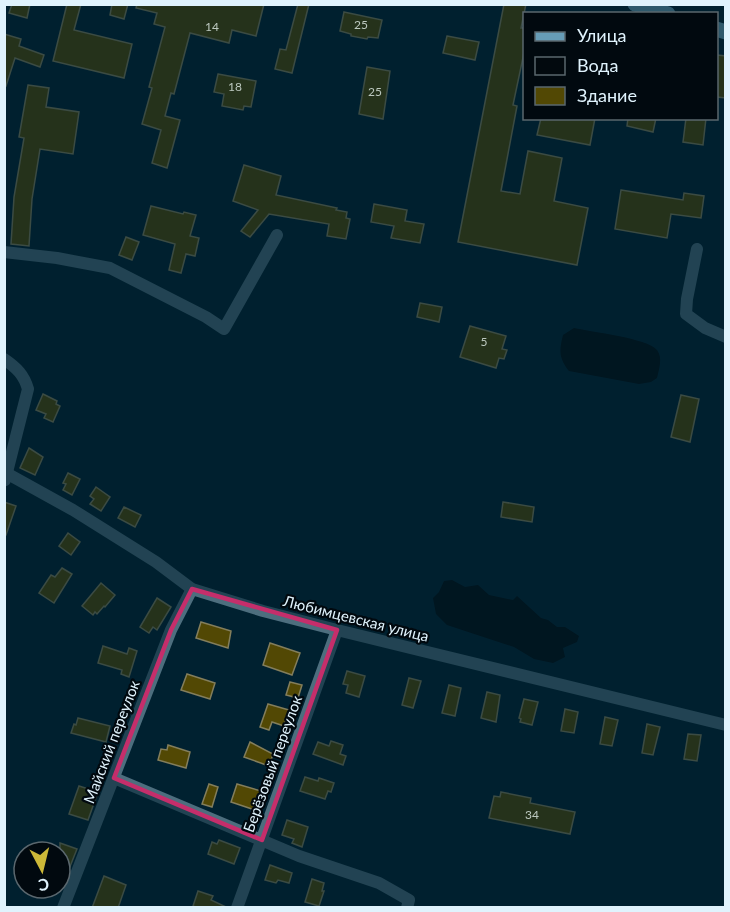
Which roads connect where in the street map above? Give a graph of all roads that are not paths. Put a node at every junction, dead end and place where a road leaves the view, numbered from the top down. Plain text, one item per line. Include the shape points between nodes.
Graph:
1 (635, 4) edge
2 (661, 12) edge
3 (277, 235) dead end
4 (697, 249) dead end
5 (4, 252) edge
6 (726, 336) edge
7 (4, 359) edge
8 (6, 478) edge
9 (192, 589) junction
10 (337, 630) junction
11 (726, 725) edge
12 (114, 778) junction
13 (262, 840) junction
14 (408, 904) edge
15 (63, 908) edge
16 (237, 908) edge

1 - 2 main road
3 - 5 street via 224,329 110,268
4 - 6 street via 686,314 705,328
7 - 8 street via 18,368 28,389
8 - 9 street, Любимцевская улица via 83,516
9 - 10 street, Любимцевская улица
9 - 12 street, Майский переулок via 171,630
10 - 11 street, Любимцевская улица
10 - 13 street, Берёзовый переулок
12 - 13 street
12 - 15 street, Майский переулок
13 - 14 street via 379,883
13 - 16 street, Берёзовый переулок

